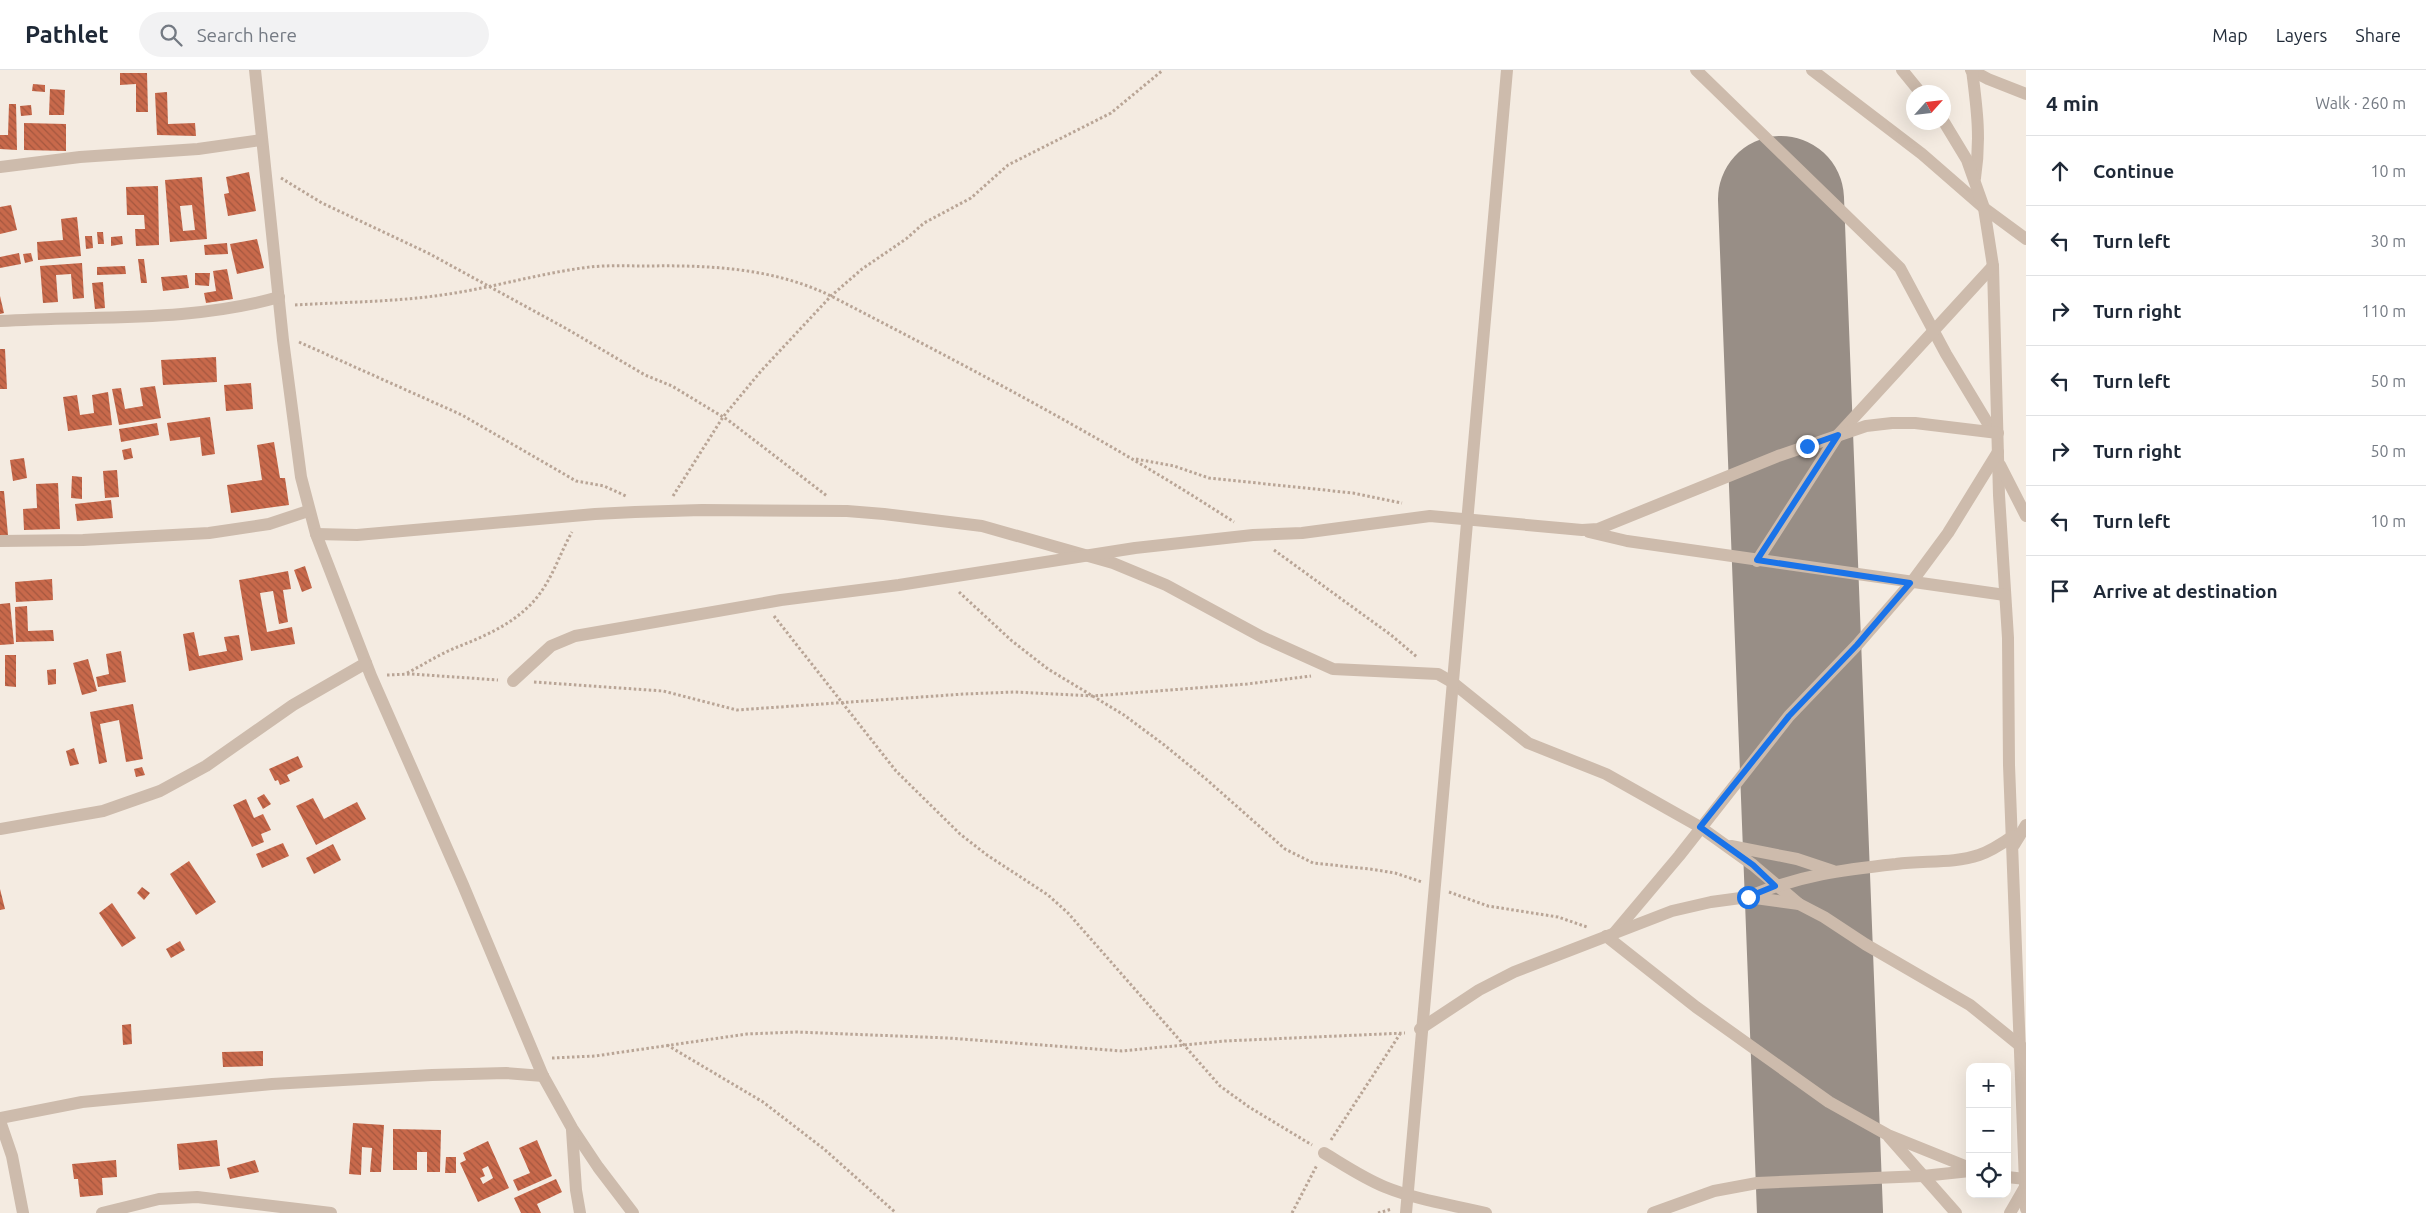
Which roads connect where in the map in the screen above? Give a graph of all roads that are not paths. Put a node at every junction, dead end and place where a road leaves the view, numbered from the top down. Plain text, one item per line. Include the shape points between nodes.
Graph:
1 (255, 70) edge
2 (1507, 70) edge
3 (1696, 70) edge
4 (1812, 70) edge
5 (1902, 70) edge
6 (1972, 70) edge
7 (1914, 85) edge
8 (2026, 94) edge
9 (1949, 130) edge
10 (261, 140) junction
11 (0, 167) edge
12 (1975, 180) junction
13 (1984, 208) junction
14 (2026, 239) edge
15 (1994, 266) junction
16 (279, 301) junction
17 (0, 321) edge
18 (1933, 331) junction
19 (1996, 433) junction
20 (1838, 435) junction
21 (1998, 456) junction
22 (308, 511) junction
23 (2026, 516) edge
24 (1467, 519) junction
25 (1582, 530) junction
26 (316, 534) junction
27 (0, 541) edge
28 (1086, 555) junction
29 (1757, 560) junction
30 (1910, 583) junction
31 (2005, 595) junction
32 (366, 663) junction
33 (512, 681) road end
34 (1452, 682) junction
35 (2026, 825) edge
36 (1700, 827) junction
37 (0, 829) edge
38 (2013, 841) junction
39 (1728, 846) junction
40 (1833, 871) junction
41 (1775, 886) junction
42 (1748, 897) junction
43 (1799, 904) junction
44 (1610, 935) junction
45 (1420, 1029) junction
46 (2023, 1048) edge
47 (543, 1076) junction
48 (0, 1120) edge
49 (572, 1128) junction
50 (1888, 1135) junction
51 (1324, 1153) road end
52 (1966, 1167) edge
53 (1966, 1170) edge
54 (1923, 1176) junction
55 (2011, 1178) edge
56 (2025, 1183) edge
57 (1408, 1195) junction
58 (2026, 1209) edge
59 (22, 1213) edge
60 (102, 1213) edge
61 (331, 1213) edge
62 (580, 1213) edge
63 (634, 1213) edge
64 (1406, 1213) edge
65 (1486, 1213) edge
66 (1653, 1213) edge
67 (1956, 1213) edge
68 (2010, 1213) edge

1 - 10 street
2 - 24 street
3 - 18 street via 1900,268
4 - 13 street via 1922,154
5 - 7 street
6 - 8 street
6 - 12 street via 1979,123
9 - 12 street
10 - 11 street
10 - 16 street
12 - 13 street
13 - 14 street
13 - 15 street
15 - 18 street
15 - 19 street
16 - 17 street via 194,312
16 - 22 street
18 - 19 street
18 - 20 street
19 - 20 street via 1892,423 1866,426
19 - 21 street
20 - 25 street via 1683,493 1616,523
20 - 29 street
21 - 23 street
21 - 30 street via 1948,534
21 - 31 street
22 - 26 street
22 - 27 street via 269,524 209,533
24 - 25 street
24 - 28 street via 1430,516 1302,533 1192,540
24 - 34 street
25 - 29 street via 1627,541
26 - 28 street via 357,535 663,511 847,512 982,526
26 - 32 street
28 - 33 street via 707,612 569,638 540,654
28 - 34 street via 1166,585 1262,637 1333,669 1438,674
29 - 30 street
30 - 31 street
30 - 36 street via 1857,645 1789,716
31 - 38 street
32 - 37 street via 293,705 206,766 160,791 103,811
32 - 47 street
34 - 36 street via 1528,742 1606,774
34 - 45 street
35 - 38 street
36 - 39 street
36 - 44 street
38 - 40 street via 1980,855 1956,860
38 - 46 street
39 - 40 street via 1798,859
39 - 41 street
40 - 41 street
41 - 42 street
41 - 43 street
42 - 43 street
42 - 44 street via 1672,911
43 - 46 street via 1970,1005
44 - 45 street via 1505,977 1449,1008
44 - 50 street via 1800,1083
45 - 57 street
46 - 56 street
47 - 48 street via 506,1073 432,1075 272,1084 82,1102
47 - 49 street
48 - 59 street via 12,1156
49 - 62 street
49 - 63 street
50 - 52 street
50 - 54 street
51 - 57 street via 1364,1177
53 - 54 street
54 - 66 street via 1757,1183 1714,1191
54 - 67 street
55 - 56 street
56 - 58 street
56 - 68 street
57 - 64 street
57 - 65 street
60 - 61 street via 159,1199 197,1197

